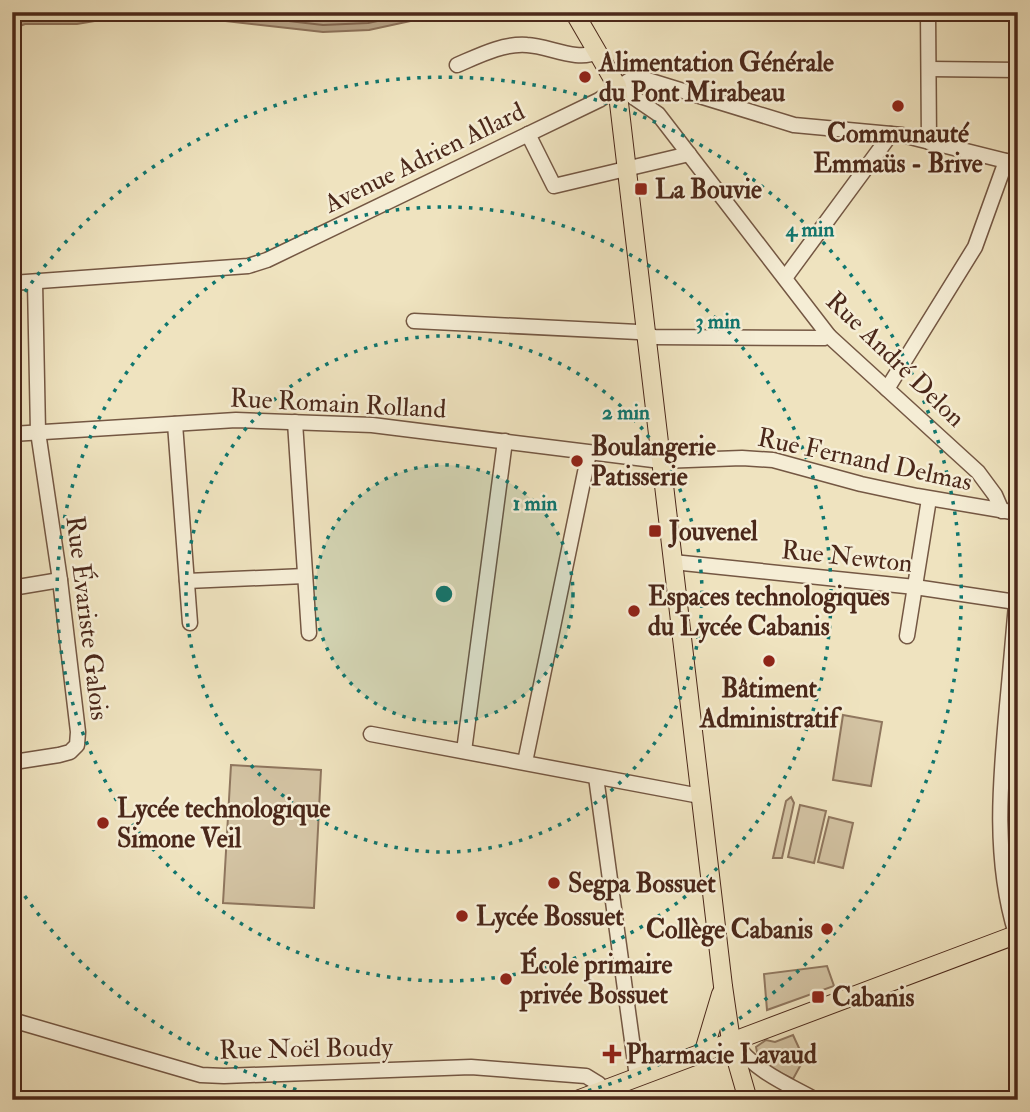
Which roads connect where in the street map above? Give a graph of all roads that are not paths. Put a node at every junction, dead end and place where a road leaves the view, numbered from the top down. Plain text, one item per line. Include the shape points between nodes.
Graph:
1 (928, 12) edge
2 (578, 13) edge
3 (597, 51) junction
4 (457, 65) dead end
5 (929, 69) junction
6 (1018, 70) edge
7 (617, 86) junction
8 (666, 86) junction
9 (640, 104) junction
10 (528, 134) junction
11 (891, 134) junction
12 (929, 142) junction
13 (689, 155) junction
14 (1012, 163) edge
15 (626, 169) junction
16 (785, 278) junction
17 (35, 282) junction
18 (12, 283) edge
19 (414, 321) dead end
20 (646, 335) junction
21 (829, 336) junction
22 (887, 389) junction
23 (295, 422) junction
24 (175, 424) junction
25 (38, 432) junction
26 (12, 434) edge
27 (505, 441) junction
28 (589, 453) junction
29 (661, 461) junction
30 (929, 499) junction
31 (1002, 511) junction
32 (1018, 513) edge
33 (673, 562) junction
34 (305, 576) junction
35 (60, 580) junction
36 (187, 581) junction
37 (1018, 583) edge
38 (915, 587) junction
39 (12, 588) edge
40 (1016, 602) edge
41 (190, 623) dead end
42 (905, 630) dead end
43 (309, 633) dead end
44 (371, 734) dead end
45 (464, 751) junction
46 (15, 762) dead end
47 (525, 762) junction
48 (596, 777) junction
49 (701, 796) junction
50 (1017, 934) edge
51 (723, 986) junction
52 (12, 1020) edge
53 (731, 1041) junction
54 (704, 1051) junction
55 (637, 1077) junction
56 (601, 1091) junction
57 (577, 1100) edge
58 (748, 1100) edge
59 (816, 1100) edge

1 - 5 street
2 - 3 main road
3 - 4 street via 588,56 516,45
3 - 7 main road
5 - 6 street
5 - 12 street
7 - 8 street via 641,78
7 - 9 street, Rue André Delon
7 - 10 street, Avenue Adrien Allard
7 - 15 main road
8 - 9 street via 654,88
8 - 11 street via 794,125
9 - 13 street, Rue André Delon via 658,114
10 - 15 street via 554,186
10 - 17 street, Avenue Adrien Allard via 248,267
11 - 12 street
11 - 16 street
12 - 14 street
13 - 15 street
13 - 16 street, Rue André Delon
14 - 22 street via 975,247
15 - 20 main road
16 - 21 street, Rue André Delon
17 - 18 street, Avenue Adrien Allard
17 - 25 street, Rue Évariste Galois
19 - 20 street
20 - 21 street
20 - 29 main road
21 - 22 street, Rue André Delon
22 - 31 street, Rue André Delon via 978,472
23 - 24 street, Rue Romain Rolland
23 - 27 street, Rue Romain Rolland via 397,427
23 - 34 street
24 - 25 street, Rue Romain Rolland
24 - 36 street
25 - 26 street, Rue Romain Rolland
25 - 35 street, Rue Évariste Galois
27 - 28 street, Rue Romain Rolland
27 - 45 street
28 - 29 street, Rue Romain Rolland
28 - 47 street
29 - 30 street, Rue Fernand Delmas via 773,460
29 - 33 main road
30 - 31 street, Rue Fernand Delmas
30 - 38 street
31 - 32 street, Rue Fernand Delmas
33 - 38 street, Rue Newton via 694,569
33 - 49 main road
34 - 36 street
34 - 43 street
35 - 39 street
35 - 46 street, Rue Évariste Galois via 77,745 70,752
36 - 41 street
37 - 40 street
38 - 40 street, Rue Newton
38 - 42 street
40 - 50 street via 999,790 1000,840
44 - 45 street
45 - 47 street
47 - 48 street
48 - 49 street
48 - 55 street
49 - 51 main road
50 - 53 main road
51 - 53 main road
51 - 54 main road
52 - 56 street, Rue Noël Boudy via 201,1075 494,1067 586,1076 599,1084
53 - 54 main road
53 - 58 main road
53 - 59 street via 759,1069
54 - 55 main road
55 - 56 main road
56 - 57 main road

